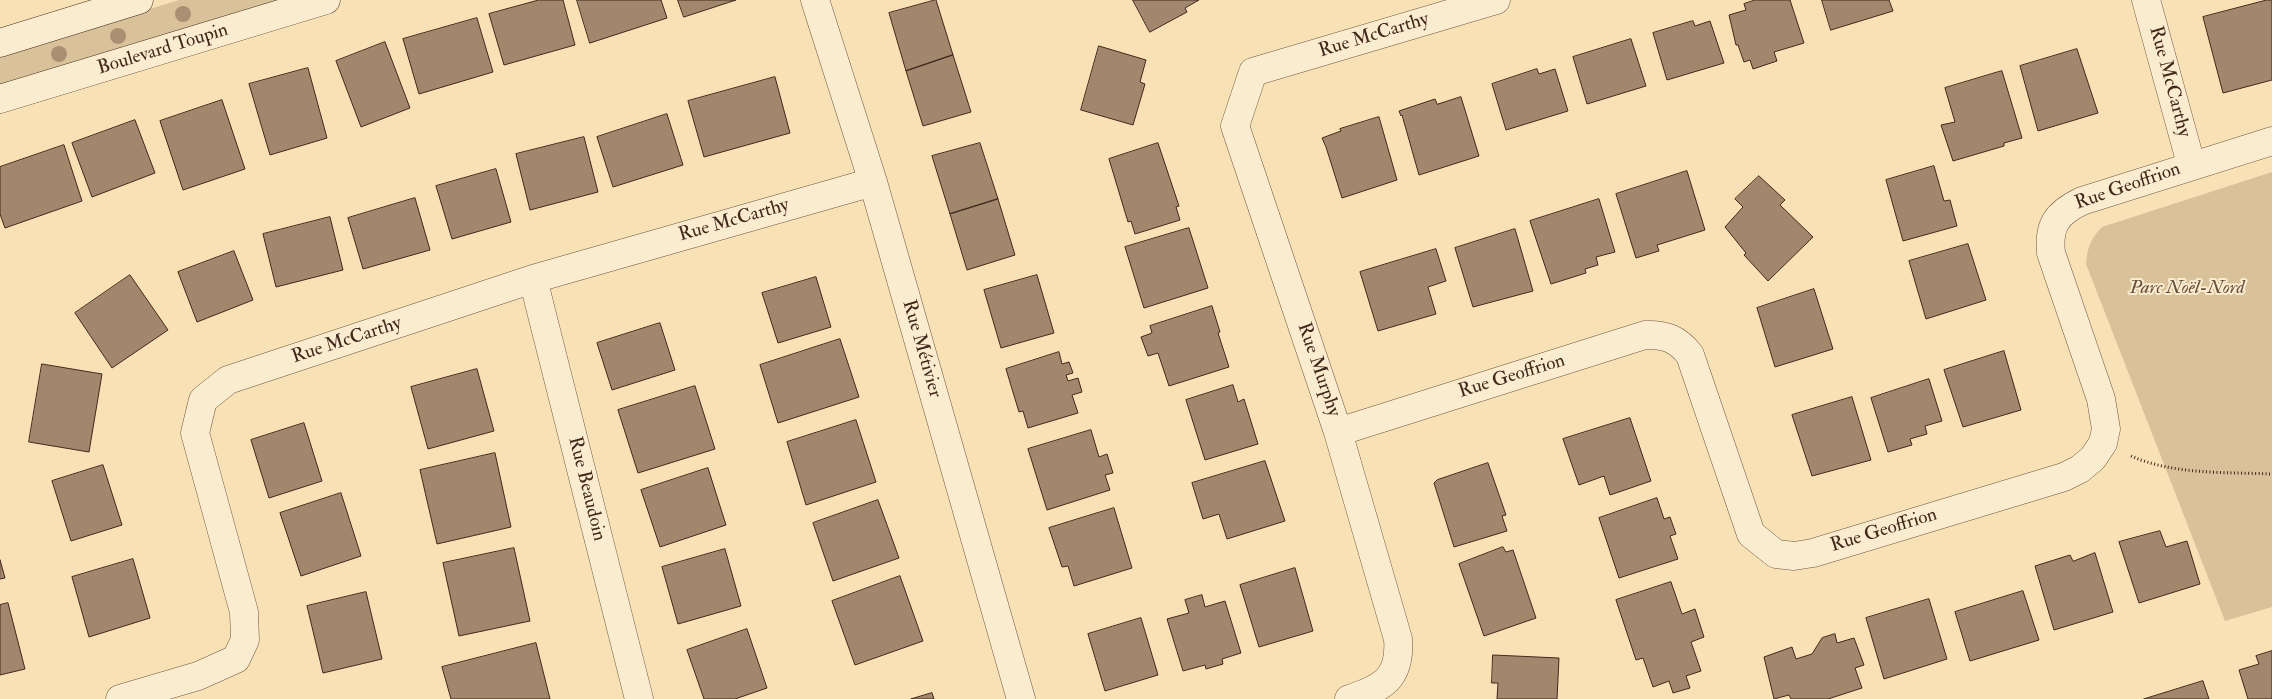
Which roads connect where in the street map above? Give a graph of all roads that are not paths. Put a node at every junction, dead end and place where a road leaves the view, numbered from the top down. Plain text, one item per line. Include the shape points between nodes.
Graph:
1 (139, 0) edge
2 (326, 0) edge
3 (816, 0) edge
4 (1496, 0) edge
5 (2146, 0) edge
6 (0, 43) edge
7 (1253, 72) joint
8 (0, 99) edge
9 (2272, 140) edge
10 (2191, 164) junction
11 (873, 182) junction
12 (533, 278) junction
13 (1338, 432) junction
14 (120, 699) edge
15 (639, 699) edge
16 (1021, 699) edge
17 (1349, 699) edge

1 - 6 street
2 - 8 street, Boulevard Toupin
3 - 11 street, Rue Métivier
4 - 7 street, Rue McCarthy
5 - 10 street, Rue McCarthy
7 - 13 street, Rue Murphy via 1235,126
9 - 10 street, Rue Geoffrion
10 - 13 street, Rue Geoffrion via 2082,201 2066,209 2055,222 2049,238 2051,254 2101,399 2106,429 2103,444 2093,458 2064,477 1813,553 1776,554 1751,534 1690,355 1682,345 1658,334
11 - 12 street, Rue McCarthy
11 - 16 street, Rue Métivier
12 - 14 street, Rue McCarthy via 228,380 203,400 195,433 244,612 245,640 236,659 198,676
12 - 15 street, Rue Beaudoin
13 - 17 street, Rue Murphy via 1398,639 1399,654 1395,671 1383,685

